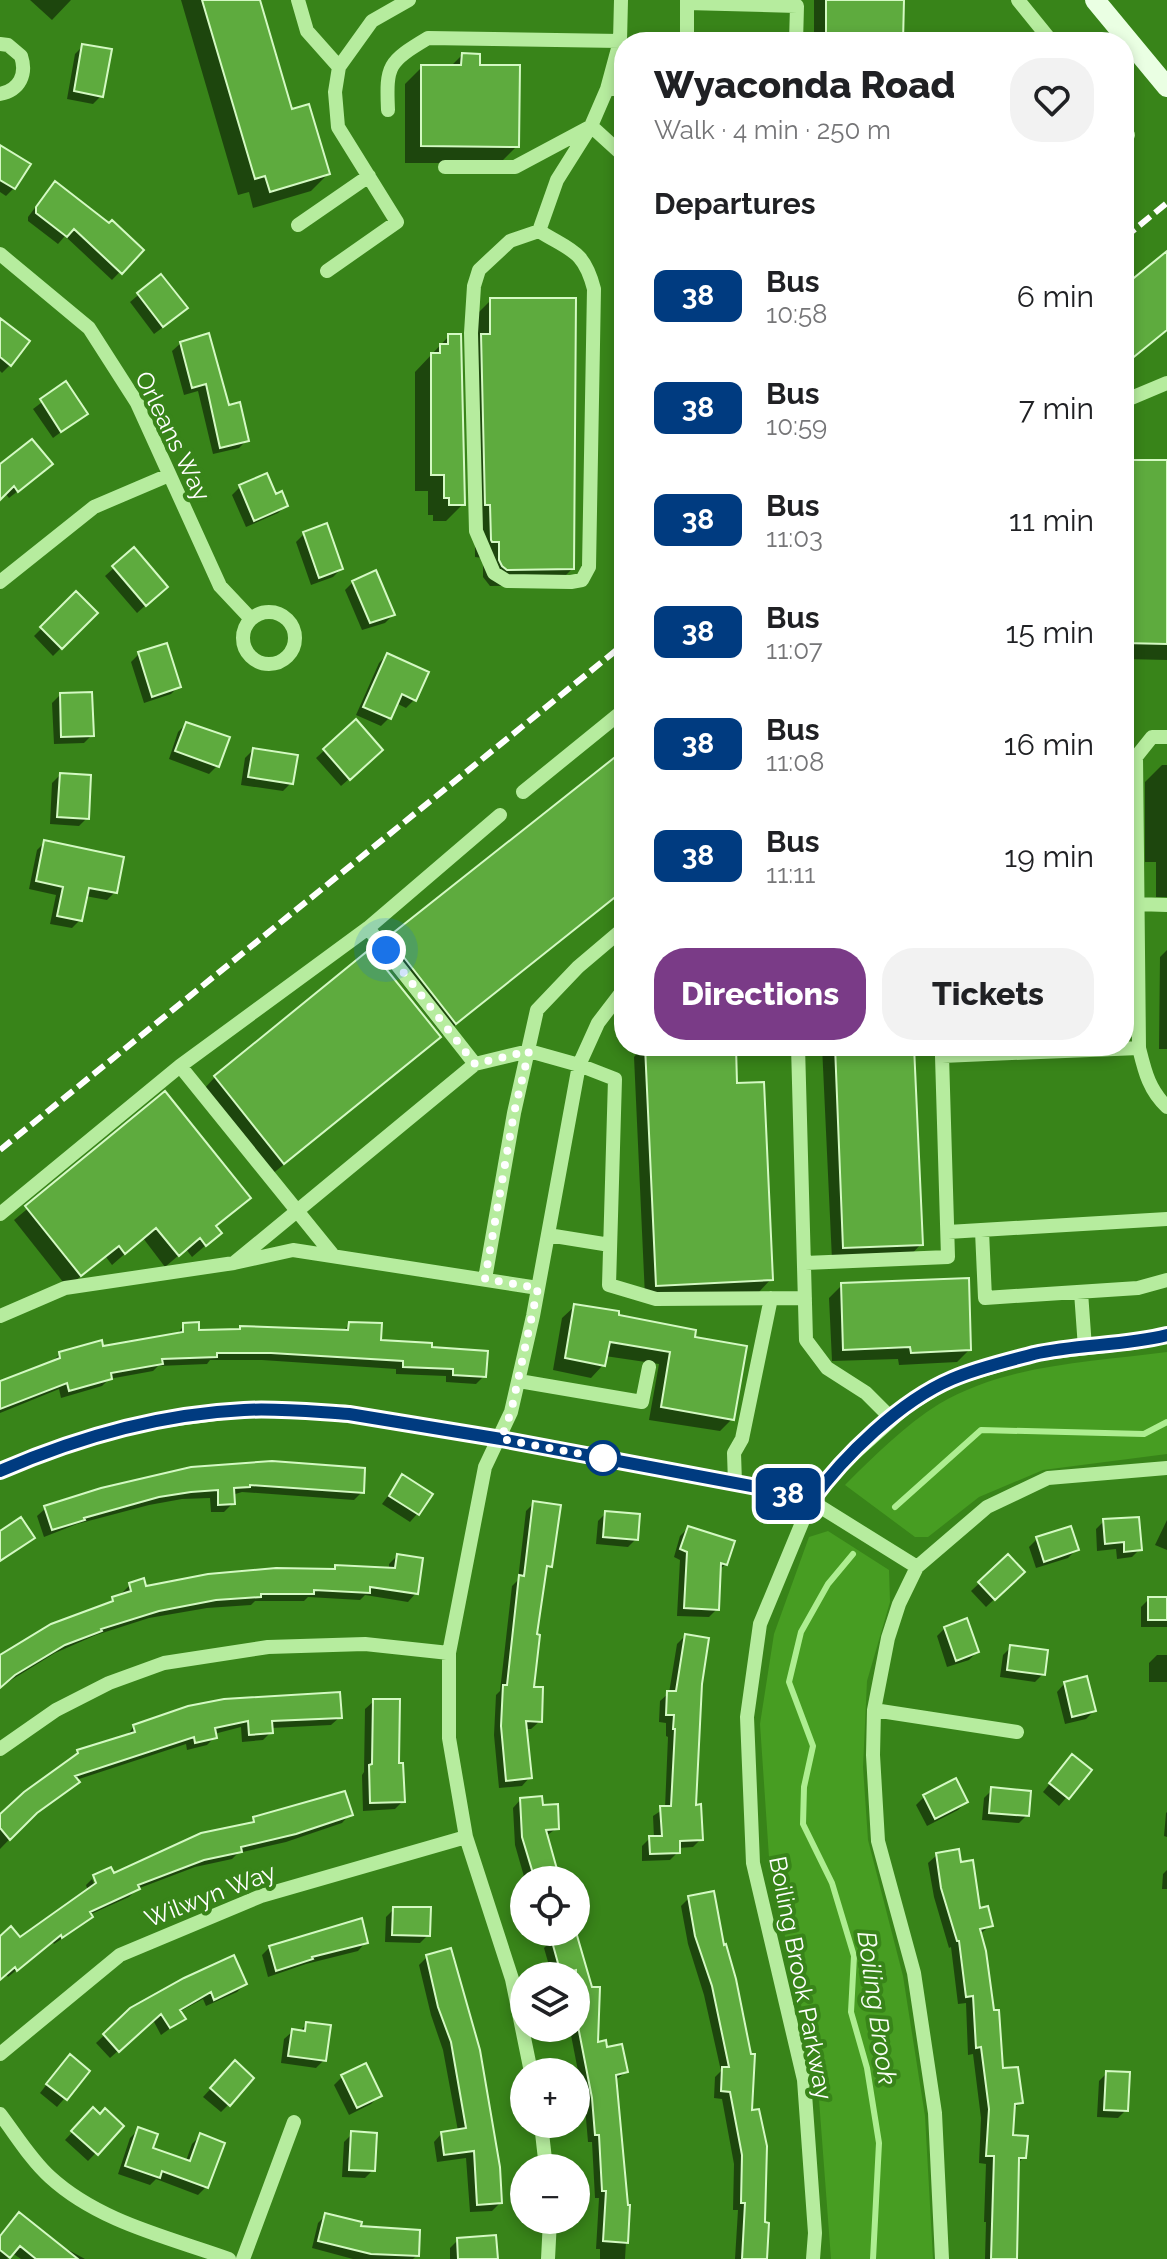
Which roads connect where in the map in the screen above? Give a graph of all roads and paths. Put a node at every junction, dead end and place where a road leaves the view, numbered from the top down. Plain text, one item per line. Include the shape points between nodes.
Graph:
1 (298, 0) edge
2 (409, 0) edge
3 (621, 0) edge
4 (1018, 0) edge
5 (1095, 0) edge
6 (687, 1) edge
7 (620, 32) edge
8 (687, 32) edge
9 (796, 32) edge
10 (1044, 32) edge
11 (1116, 32) edge
12 (614, 41) edge
13 (0, 44) edge
14 (1134, 56) edge
15 (614, 63) edge
16 (339, 67) junction
17 (1167, 87) edge
18 (607, 89) junction
19 (614, 89) edge
20 (0, 94) edge
21 (388, 110) dead end
22 (591, 126) junction
23 (614, 147) edge
24 (445, 167) dead end
25 (369, 176) junction
26 (298, 225) dead end
27 (539, 231) junction
28 (0, 254) edge
29 (327, 271) dead end
30 (1167, 383) edge
31 (1134, 397) edge
32 (169, 475) junction
33 (0, 582) edge
34 (251, 619) dead end
35 (614, 718) edge
36 (1167, 737) edge
37 (1134, 753) edge
38 (523, 792) dead end
39 (500, 815) dead end
40 (1134, 855) edge
41 (1136, 904) junction
42 (1167, 905) edge
43 (368, 928) junction
44 (614, 936) edge
45 (614, 1002) edge
46 (1134, 1048) edge
47 (1139, 1048) junction
48 (529, 1051) junction
49 (798, 1056) edge
50 (942, 1056) edge
51 (475, 1064) junction
52 (579, 1065) junction
53 (180, 1066) junction
54 (1163, 1096) edge
55 (297, 1211) junction
56 (0, 1214) edge
57 (1167, 1219) edge
58 (982, 1231) junction
59 (948, 1232) junction
60 (548, 1235) junction
61 (610, 1245) junction
62 (332, 1254) junction
63 (234, 1263) junction
64 (805, 1263) junction
65 (485, 1279) junction
66 (1167, 1280) edge
67 (538, 1288) junction
68 (1081, 1292) junction
69 (771, 1298) junction
70 (805, 1298) junction
71 (0, 1316) edge
72 (1167, 1335) edge
73 (1085, 1348) junction
74 (649, 1367) dead end
75 (519, 1381) junction
76 (891, 1418) junction
77 (501, 1439) junction
78 (1167, 1468) edge
79 (0, 1471) edge
80 (735, 1483) junction
81 (811, 1501) junction
82 (917, 1567) junction
83 (449, 1653) junction
84 (874, 1710) junction
85 (1017, 1732) dead end
86 (0, 1749) edge
87 (466, 1837) junction
88 (0, 2054) edge
89 (528, 2058) edge
90 (0, 2114) edge
91 (294, 2122) dead end
92 (549, 2234) edge
93 (229, 2259) edge
94 (243, 2259) edge
95 (548, 2259) edge
96 (813, 2259) edge
97 (942, 2259) edge

1 - 16 street via 307,31
2 - 16 street via 372,21
3 - 7 street
4 - 10 street
5 - 11 main road
6 - 8 street
6 - 9 street via 797,6
12 - 21 street via 428,38 401,54 387,75
13 - 20 street via 21,56 24,73 16,87
14 - 17 main road
15 - 18 street
16 - 25 street via 338,127
18 - 19 street
18 - 22 street
22 - 23 street
22 - 24 street via 515,167
22 - 27 street via 557,180
25 - 26 street
25 - 29 street via 397,222
27 - 27 street via 582,256 594,289 589,567 582,580 571,582 507,581 494,573 476,531 474,286 479,270 510,241
28 - 32 street, Orleans Way via 89,328 137,403
30 - 31 street
32 - 33 street via 94,507
32 - 34 street, Orleans Way via 220,586
35 - 38 street
36 - 37 street via 1152,737
39 - 43 street
40 - 41 street
41 - 42 street
41 - 47 street
43 - 51 street
43 - 53 street
44 - 48 street via 537,1010
45 - 52 street
46 - 47 street
47 - 54 street via 1146,1079
48 - 51 street
48 - 52 street
48 - 65 street
49 - 64 street
50 - 59 street
51 - 55 street
52 - 60 street
52 - 61 street via 615,1079
53 - 55 street
53 - 56 street
55 - 62 street
55 - 63 street
57 - 58 street
58 - 59 street
58 - 68 street via 985,1298
59 - 64 street via 948,1257
60 - 61 street
60 - 67 street
61 - 69 street via 609,1285 656,1299
62 - 63 street via 293,1250
62 - 65 street
63 - 71 street via 65,1288
64 - 70 street
65 - 67 street
66 - 68 street
67 - 75 street
68 - 73 street
69 - 70 street
69 - 80 street via 742,1439 734,1453
70 - 76 street via 806,1340 827,1368 866,1393
72 - 73 street, Boiling Brook Parkway
73 - 76 street, Boiling Brook Parkway via 1036,1354 952,1379
74 - 75 street via 642,1402
75 - 77 street
76 - 81 street, Boiling Brook Parkway
77 - 79 street via 349,1414 245,1410 140,1424
77 - 80 street
77 - 83 street via 485,1467
78 - 82 street via 1048,1478 987,1507
80 - 81 street
81 - 82 street
81 - 96 street, Boiling Brook Parkway via 760,1624 747,1717 753,1863 804,2080
82 - 84 street via 888,1638
83 - 86 street via 365,1644 268,1647 164,1663 56,1710
83 - 87 street via 449,1738
84 - 85 street
84 - 97 street via 878,1841 914,1973 935,2113
87 - 88 street, Wilwyn Way via 261,1896 120,1955
87 - 89 street via 512,1979
90 - 93 street via 48,2175 77,2198 107,2215
91 - 94 street
92 - 95 street

